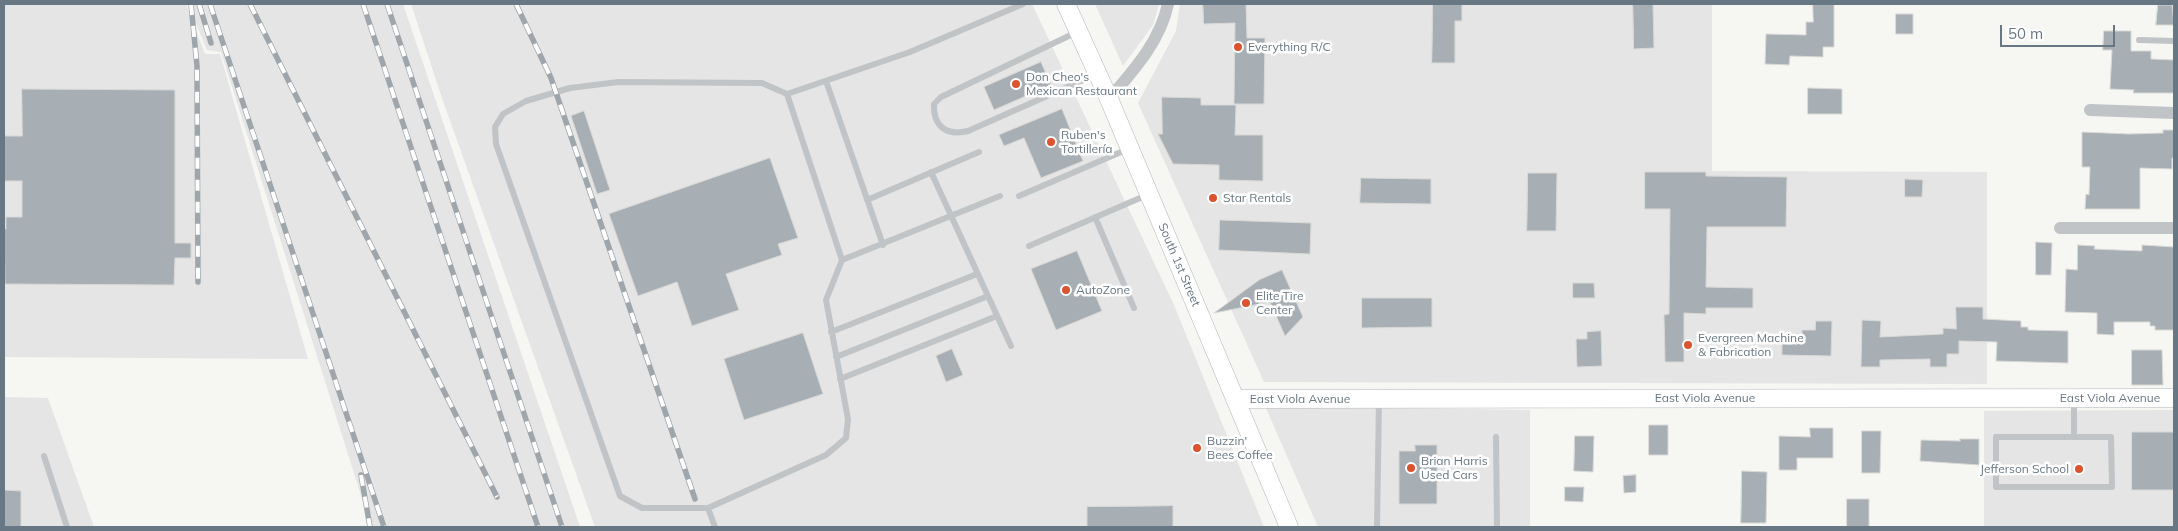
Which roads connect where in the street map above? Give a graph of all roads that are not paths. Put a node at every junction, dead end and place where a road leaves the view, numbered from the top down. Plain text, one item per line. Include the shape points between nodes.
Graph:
1 (1023, 4) edge
2 (1066, 4) edge
3 (1168, 4) edge
4 (1079, 32) junction
5 (2139, 40) dead end
6 (2174, 41) edge
7 (1097, 74) junction
8 (826, 81) junction
9 (787, 94) junction
10 (1109, 99) junction
11 (2090, 110) dead end
12 (2174, 113) edge
13 (1130, 148) junction
14 (978, 152) dead end
15 (931, 172) junction
16 (1149, 194) junction
17 (1000, 196) dead end
18 (1019, 196) dead end
19 (867, 200) junction
20 (951, 217) junction
21 (1095, 217) junction
22 (2060, 228) dead end
23 (2174, 228) edge
24 (883, 245) junction
25 (1029, 246) dead end
26 (842, 260) junction
27 (978, 274) junction
28 (988, 296) junction
29 (1134, 308) dead end
30 (997, 316) junction
31 (831, 332) junction
32 (1011, 346) dead end
33 (836, 357) junction
34 (840, 379) junction
35 (2074, 398) junction
36 (2174, 398) edge
37 (1235, 399) junction
38 (1379, 399) junction
39 (1496, 437) dead end
40 (2074, 437) junction
41 (44, 456) dead end
42 (708, 508) junction
43 (67, 527) edge
44 (715, 527) edge
45 (1289, 527) edge
46 (1377, 527) edge
47 (1497, 527) edge

1 - 8 lane via 910,52
2 - 4 street, South 1st Street
3 - 10 street via 1154,40
4 - 7 street, South 1st Street
4 - 7 lane via 940,96 934,104 937,120 948,132 968,131
5 - 6 lane
7 - 10 street, South 1st Street
8 - 9 lane
8 - 19 lane
9 - 26 lane
9 - 42 lane via 762,83 618,82 570,88 526,101 503,114 495,127 496,144 620,496 642,508
10 - 13 street, South 1st Street
11 - 12 street
13 - 16 street, South 1st Street
13 - 18 lane
14 - 15 lane
15 - 19 lane
15 - 20 lane
16 - 21 lane
16 - 37 street, South 1st Street
17 - 20 lane
19 - 24 lane
20 - 24 lane
20 - 27 lane
21 - 25 lane
21 - 29 lane
22 - 23 street
24 - 26 lane
26 - 31 lane via 826,300
27 - 28 lane
27 - 31 lane
28 - 30 lane
28 - 33 lane
30 - 32 lane
30 - 34 lane
31 - 33 lane
33 - 34 lane
34 - 42 lane via 848,419 846,438 826,454
35 - 36 street, East Viola Avenue
35 - 38 street, East Viola Avenue
35 - 40 lane
37 - 38 street, East Viola Avenue
37 - 45 street, South 1st Street
38 - 46 lane
39 - 47 lane
40 - 40 lane via 2111,437 2112,487 1996,487 1996,437
41 - 43 lane
42 - 44 lane

